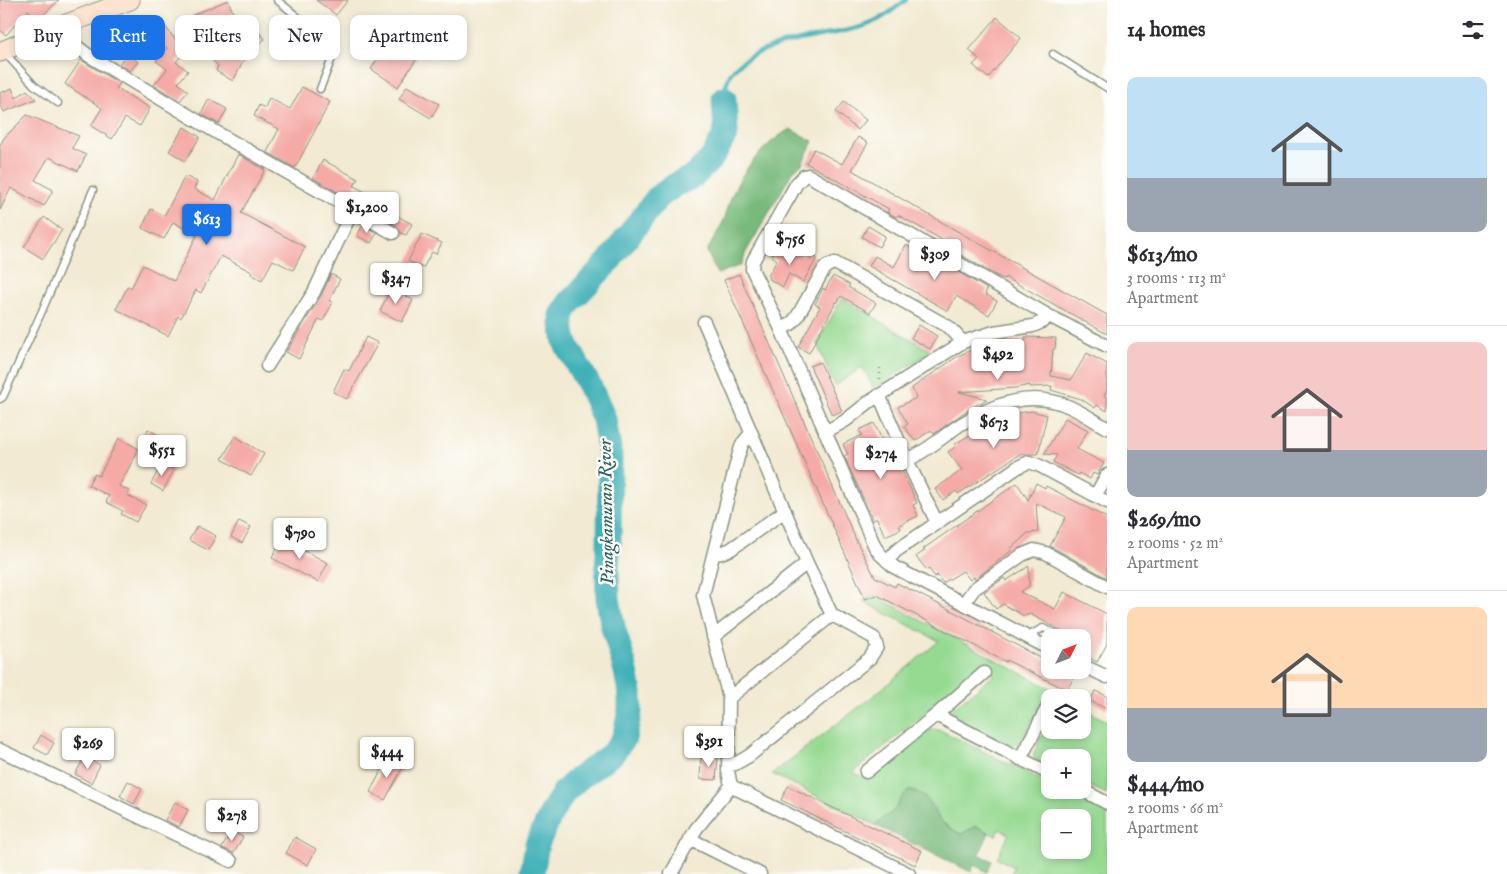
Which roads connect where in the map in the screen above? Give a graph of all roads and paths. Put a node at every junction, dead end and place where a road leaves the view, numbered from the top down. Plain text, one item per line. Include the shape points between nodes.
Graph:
1 (130, 0) edge
2 (277, 0) edge
3 (81, 19) edge
4 (15, 45) edge
5 (81, 50) edge
6 (1, 51) edge
7 (1053, 54) dead end
8 (1107, 88) edge
9 (320, 89) dead end
10 (58, 103) dead end
11 (92, 190) dead end
12 (353, 210) junction
13 (394, 232) dead end
14 (1049, 316) junction
15 (704, 322) dead end
16 (781, 329) junction
17 (964, 342) junction
18 (1107, 346) edge
19 (267, 366) dead end
20 (879, 395) junction
21 (0, 400) edge
22 (1107, 428) edge
23 (825, 432) junction
24 (751, 433) junction
25 (907, 460) junction
26 (1107, 475) edge
27 (1095, 496) junction
28 (1107, 502) edge
29 (785, 511) junction
30 (937, 523) junction
31 (714, 554) junction
32 (887, 561) junction
33 (807, 563) junction
34 (1107, 587) edge
35 (964, 603) junction
36 (832, 616) junction
37 (1041, 629) edge
38 (713, 637) junction
39 (1026, 638) junction
40 (1041, 645) edge
41 (1091, 668) edge
42 (984, 673) dead end
43 (1106, 674) edge
44 (729, 698) junction
45 (936, 716) junction
46 (1041, 719) edge
47 (0, 750) edge
48 (1020, 759) junction
49 (728, 765) junction
50 (1041, 770) edge
51 (866, 772) dead end
52 (731, 786) junction
53 (1091, 795) edge
54 (1107, 803) edge
55 (690, 839) junction
56 (231, 861) dead end
57 (671, 874) edge
58 (760, 874) edge
59 (909, 874) edge

1 - 3 main road
2 - 9 lane via 326,40 331,61
4 - 6 main road
5 - 12 street
6 - 10 lane via 34,85
7 - 8 lane
11 - 21 lane via 42,311
12 - 13 street
12 - 19 street via 314,292
14 - 16 street via 813,177 804,176 797,183 752,265
14 - 17 street via 1033,326 994,332
14 - 18 street
15 - 24 street
16 - 17 street via 798,318 824,269 835,263 949,327
16 - 23 street
17 - 20 street
20 - 23 street
20 - 25 street
22 - 25 street via 1060,403 1039,398 1014,401 978,414
23 - 32 street via 876,547
24 - 29 street
24 - 31 street via 742,444 738,457
25 - 30 street
26 - 27 street
27 - 28 street
27 - 30 street via 1029,462
29 - 31 street via 731,549
29 - 33 street
30 - 32 street via 896,551
31 - 38 street via 703,595
32 - 35 street
33 - 36 street
33 - 38 street
34 - 35 street via 1046,553 1034,550 974,589
35 - 39 street
36 - 44 street
36 - 49 street via 874,638 877,647 873,655 749,756
37 - 39 lane
38 - 44 street
39 - 40 street
41 - 43 street
42 - 45 street
44 - 49 street
45 - 48 street
45 - 51 street
46 - 48 street
47 - 56 street
48 - 50 street
49 - 52 street
52 - 55 street
52 - 59 street
53 - 54 street
55 - 57 street
55 - 58 street

